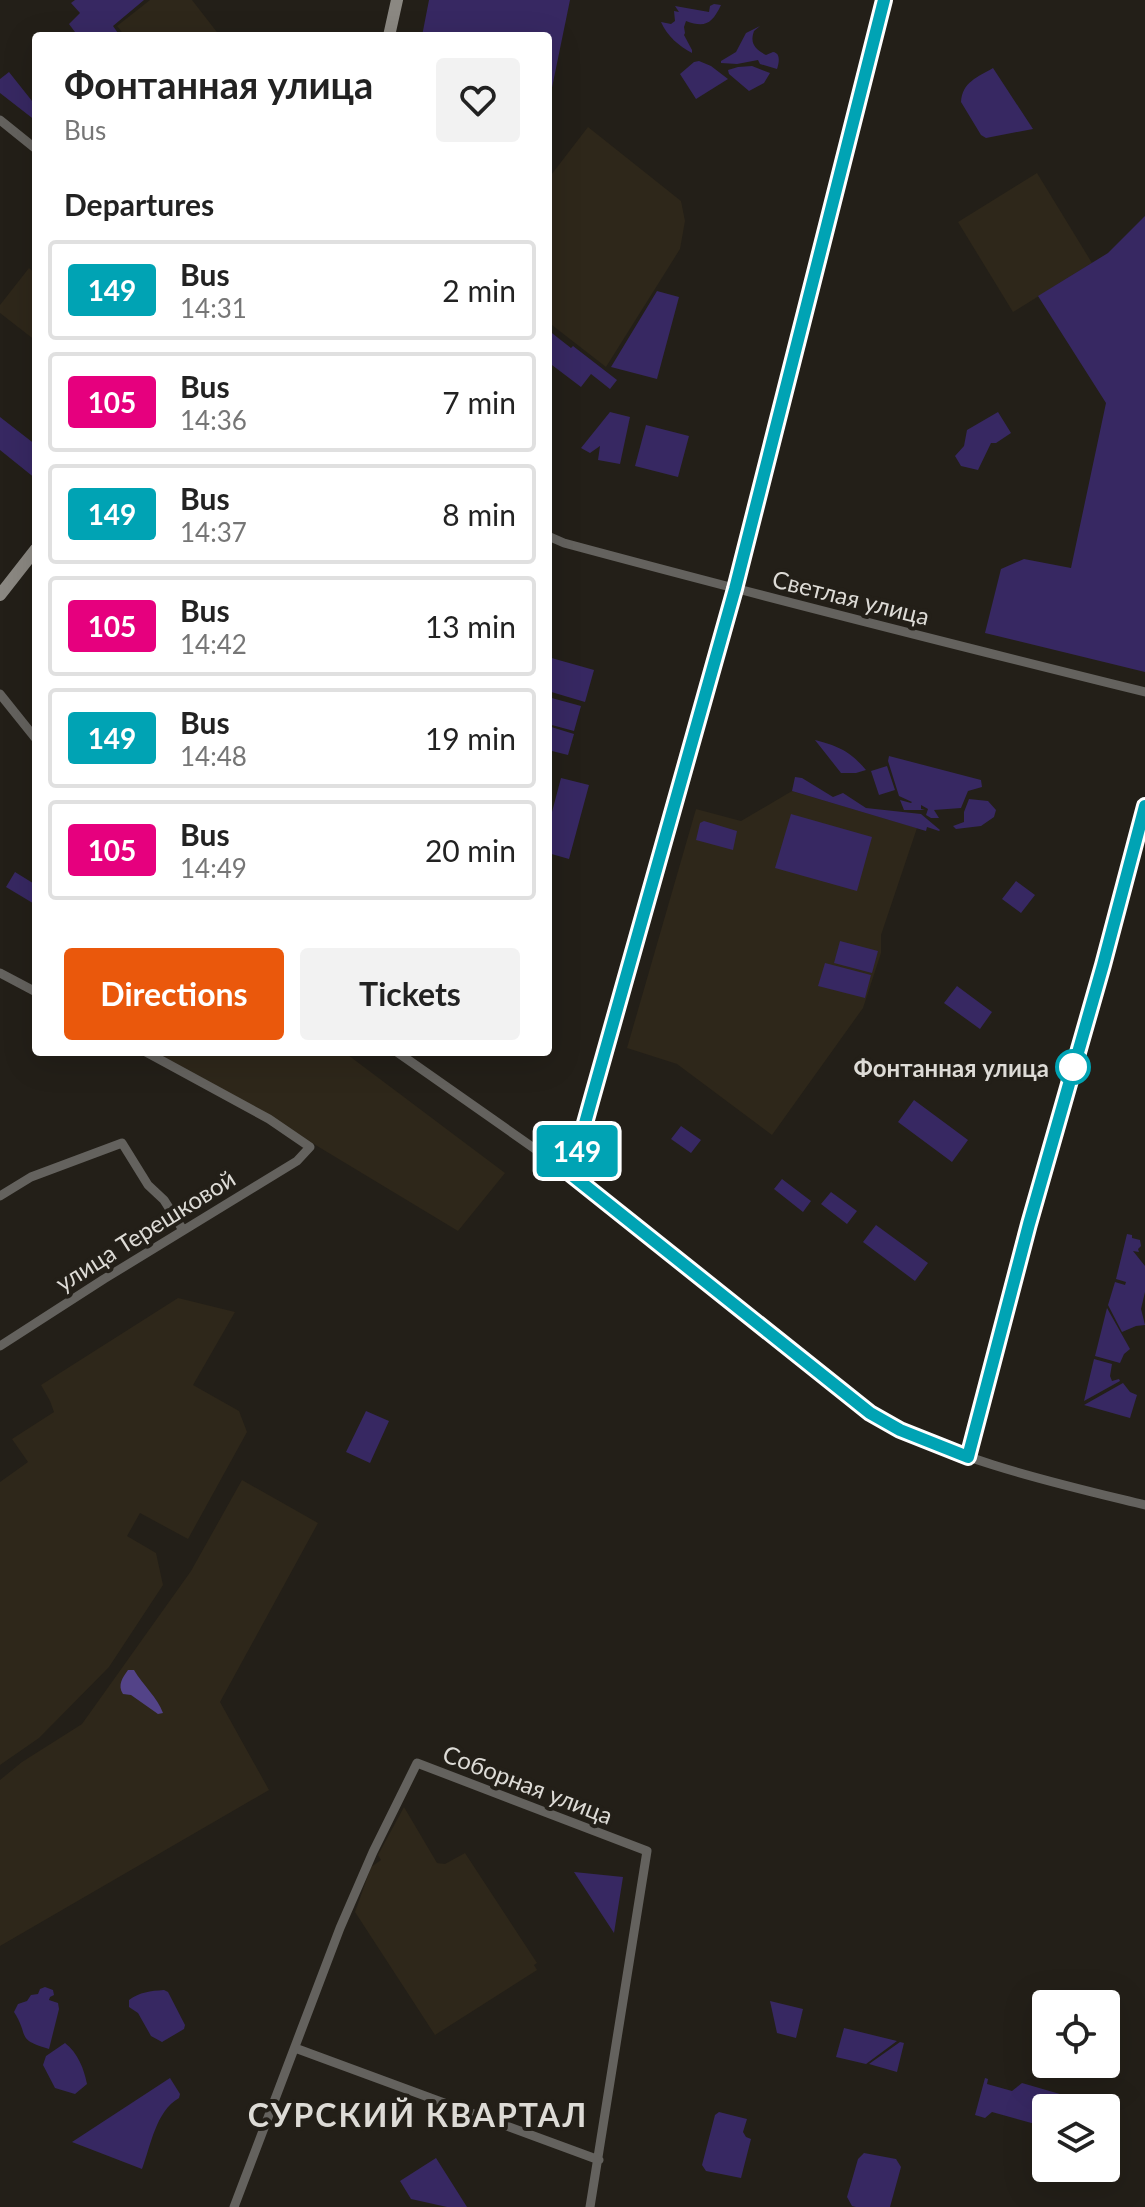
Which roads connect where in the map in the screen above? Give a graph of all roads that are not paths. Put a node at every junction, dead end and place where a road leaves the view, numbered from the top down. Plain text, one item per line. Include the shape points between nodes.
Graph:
1 (397, 0) edge
2 (884, 0) edge
3 (390, 32) edge
4 (0, 120) edge
5 (32, 146) edge
6 (552, 538) edge
7 (32, 554) edge
8 (735, 589) junction
9 (0, 595) edge
10 (1145, 692) edge
11 (0, 694) edge
12 (32, 734) edge
13 (1145, 806) edge
14 (0, 973) edge
15 (32, 990) edge
16 (153, 1056) edge
17 (403, 1056) edge
18 (568, 1172) junction
19 (0, 1196) edge
20 (183, 1230) junction
21 (0, 1346) edge
22 (968, 1457) junction
23 (1145, 1505) edge
24 (295, 2048) junction
25 (599, 2160) junction
26 (234, 2207) edge
27 (590, 2207) edge

1 - 3 main road
2 - 8 street
4 - 5 street
6 - 8 street, Светлая улица
7 - 9 main road
8 - 10 street, Светлая улица
8 - 18 street
11 - 12 street
13 - 22 street
14 - 15 street
16 - 20 street, улица Терешковой via 310,1147 297,1161
17 - 18 street
18 - 22 street via 870,1413
19 - 20 street via 31,1177 122,1143
20 - 21 street, улица Терешковой
22 - 23 street
24 - 25 street
24 - 25 street, Соборная улица via 340,1928 417,1763 647,1851
24 - 26 street, Соборная улица
25 - 27 street, Соборная улица

